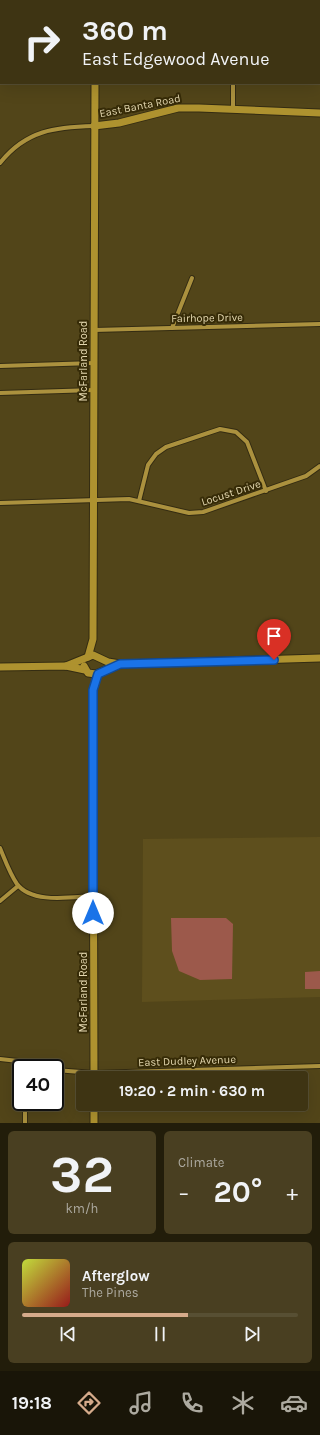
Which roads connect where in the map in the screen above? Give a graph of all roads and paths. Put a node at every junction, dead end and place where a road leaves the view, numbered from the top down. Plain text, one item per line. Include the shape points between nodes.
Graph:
1 (95, 84) edge
2 (233, 84) edge
3 (233, 109) junction
4 (320, 113) edge
5 (94, 126) junction
6 (0, 163) edge
7 (192, 278) dead end
8 (320, 324) edge
9 (172, 328) junction
10 (94, 330) junction
11 (94, 363) junction
12 (0, 366) edge
13 (94, 390) junction
14 (0, 393) edge
15 (320, 466) edge
16 (266, 491) junction
17 (94, 500) junction
18 (139, 501) junction
19 (0, 503) edge
20 (93, 639) junction
21 (87, 658) junction
22 (320, 658) edge
23 (100, 659) junction
24 (120, 664) junction
25 (66, 666) junction
26 (0, 667) edge
27 (86, 672) junction
28 (100, 672) junction
29 (93, 690) junction
30 (0, 848) edge
31 (18, 886) junction
32 (93, 896) junction
33 (0, 901) edge
34 (0, 1059) edge
35 (12, 1062) edge
36 (320, 1066) edge
37 (64, 1071) edge
38 (94, 1071) edge
39 (194, 1071) edge
40 (76, 1073) edge
41 (25, 1111) edge
42 (94, 1111) edge
43 (25, 1123) edge
44 (94, 1123) edge

1 - 5 street, McFarland Road
2 - 3 street
3 - 4 street, East Banta Road
3 - 5 street, East Banta Road via 177,108 119,123
5 - 6 street, East Banta Road via 59,127 37,133 20,143
5 - 10 street, McFarland Road
7 - 9 street
8 - 9 street, Fairhope Drive
9 - 10 street, Fairhope Drive
10 - 11 street, McFarland Road
11 - 12 street
11 - 13 street, McFarland Road
13 - 14 street
13 - 17 street, McFarland Road
15 - 16 street, Locust Drive via 310,475
16 - 18 street, Locust Drive via 197,513
16 - 18 street via 247,442 236,432 220,429 166,447 156,454 148,465
17 - 18 street, Locust Drive
17 - 19 street, Locust Drive
17 - 20 street, McFarland Road
20 - 21 street, McFarland Road
20 - 23 street, McFarland Road
21 - 23 street via 93,655
21 - 25 street
21 - 27 street via 84,664
22 - 24 street
23 - 24 street
23 - 28 street via 103,664
24 - 28 street
25 - 26 street
25 - 27 street
27 - 28 street via 92,675
27 - 29 street, McFarland Road
28 - 29 street, McFarland Road
29 - 32 street, McFarland Road
30 - 31 street
31 - 32 street via 28,894 39,897
31 - 33 street
32 - 38 street, McFarland Road
34 - 35 street
36 - 39 street, East Dudley Avenue
37 - 40 street, East Dudley Avenue
41 - 43 street
42 - 44 street

